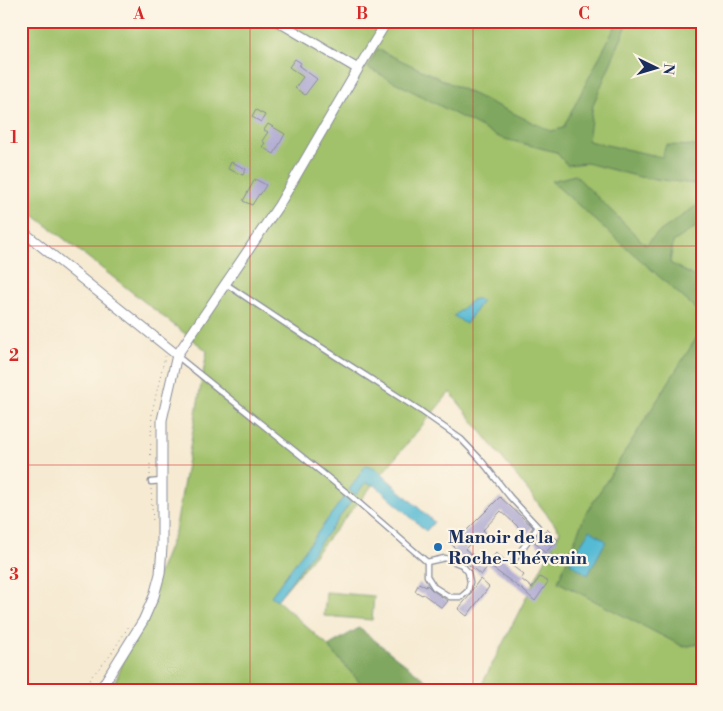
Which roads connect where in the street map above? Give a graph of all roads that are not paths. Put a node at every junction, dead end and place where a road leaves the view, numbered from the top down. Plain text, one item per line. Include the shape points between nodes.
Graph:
1 (277, 21) edge
2 (387, 21) edge
3 (358, 69) junction
4 (21, 230) edge
5 (225, 283) junction
6 (177, 355) junction
7 (162, 481) junction
8 (151, 482) road end
9 (514, 560) dead end
10 (427, 562) junction
11 (100, 690) edge

1 - 3 street
2 - 3 street
3 - 5 street via 278,205
4 - 6 street
5 - 6 street
5 - 9 lane via 461,439 538,527
6 - 7 street via 162,420
6 - 10 lane
7 - 8 lane
7 - 11 street via 162,547 154,596 143,621
10 - 10 lane via 445,558 462,565 468,572 468,591 461,597 450,597 434,587 427,576

